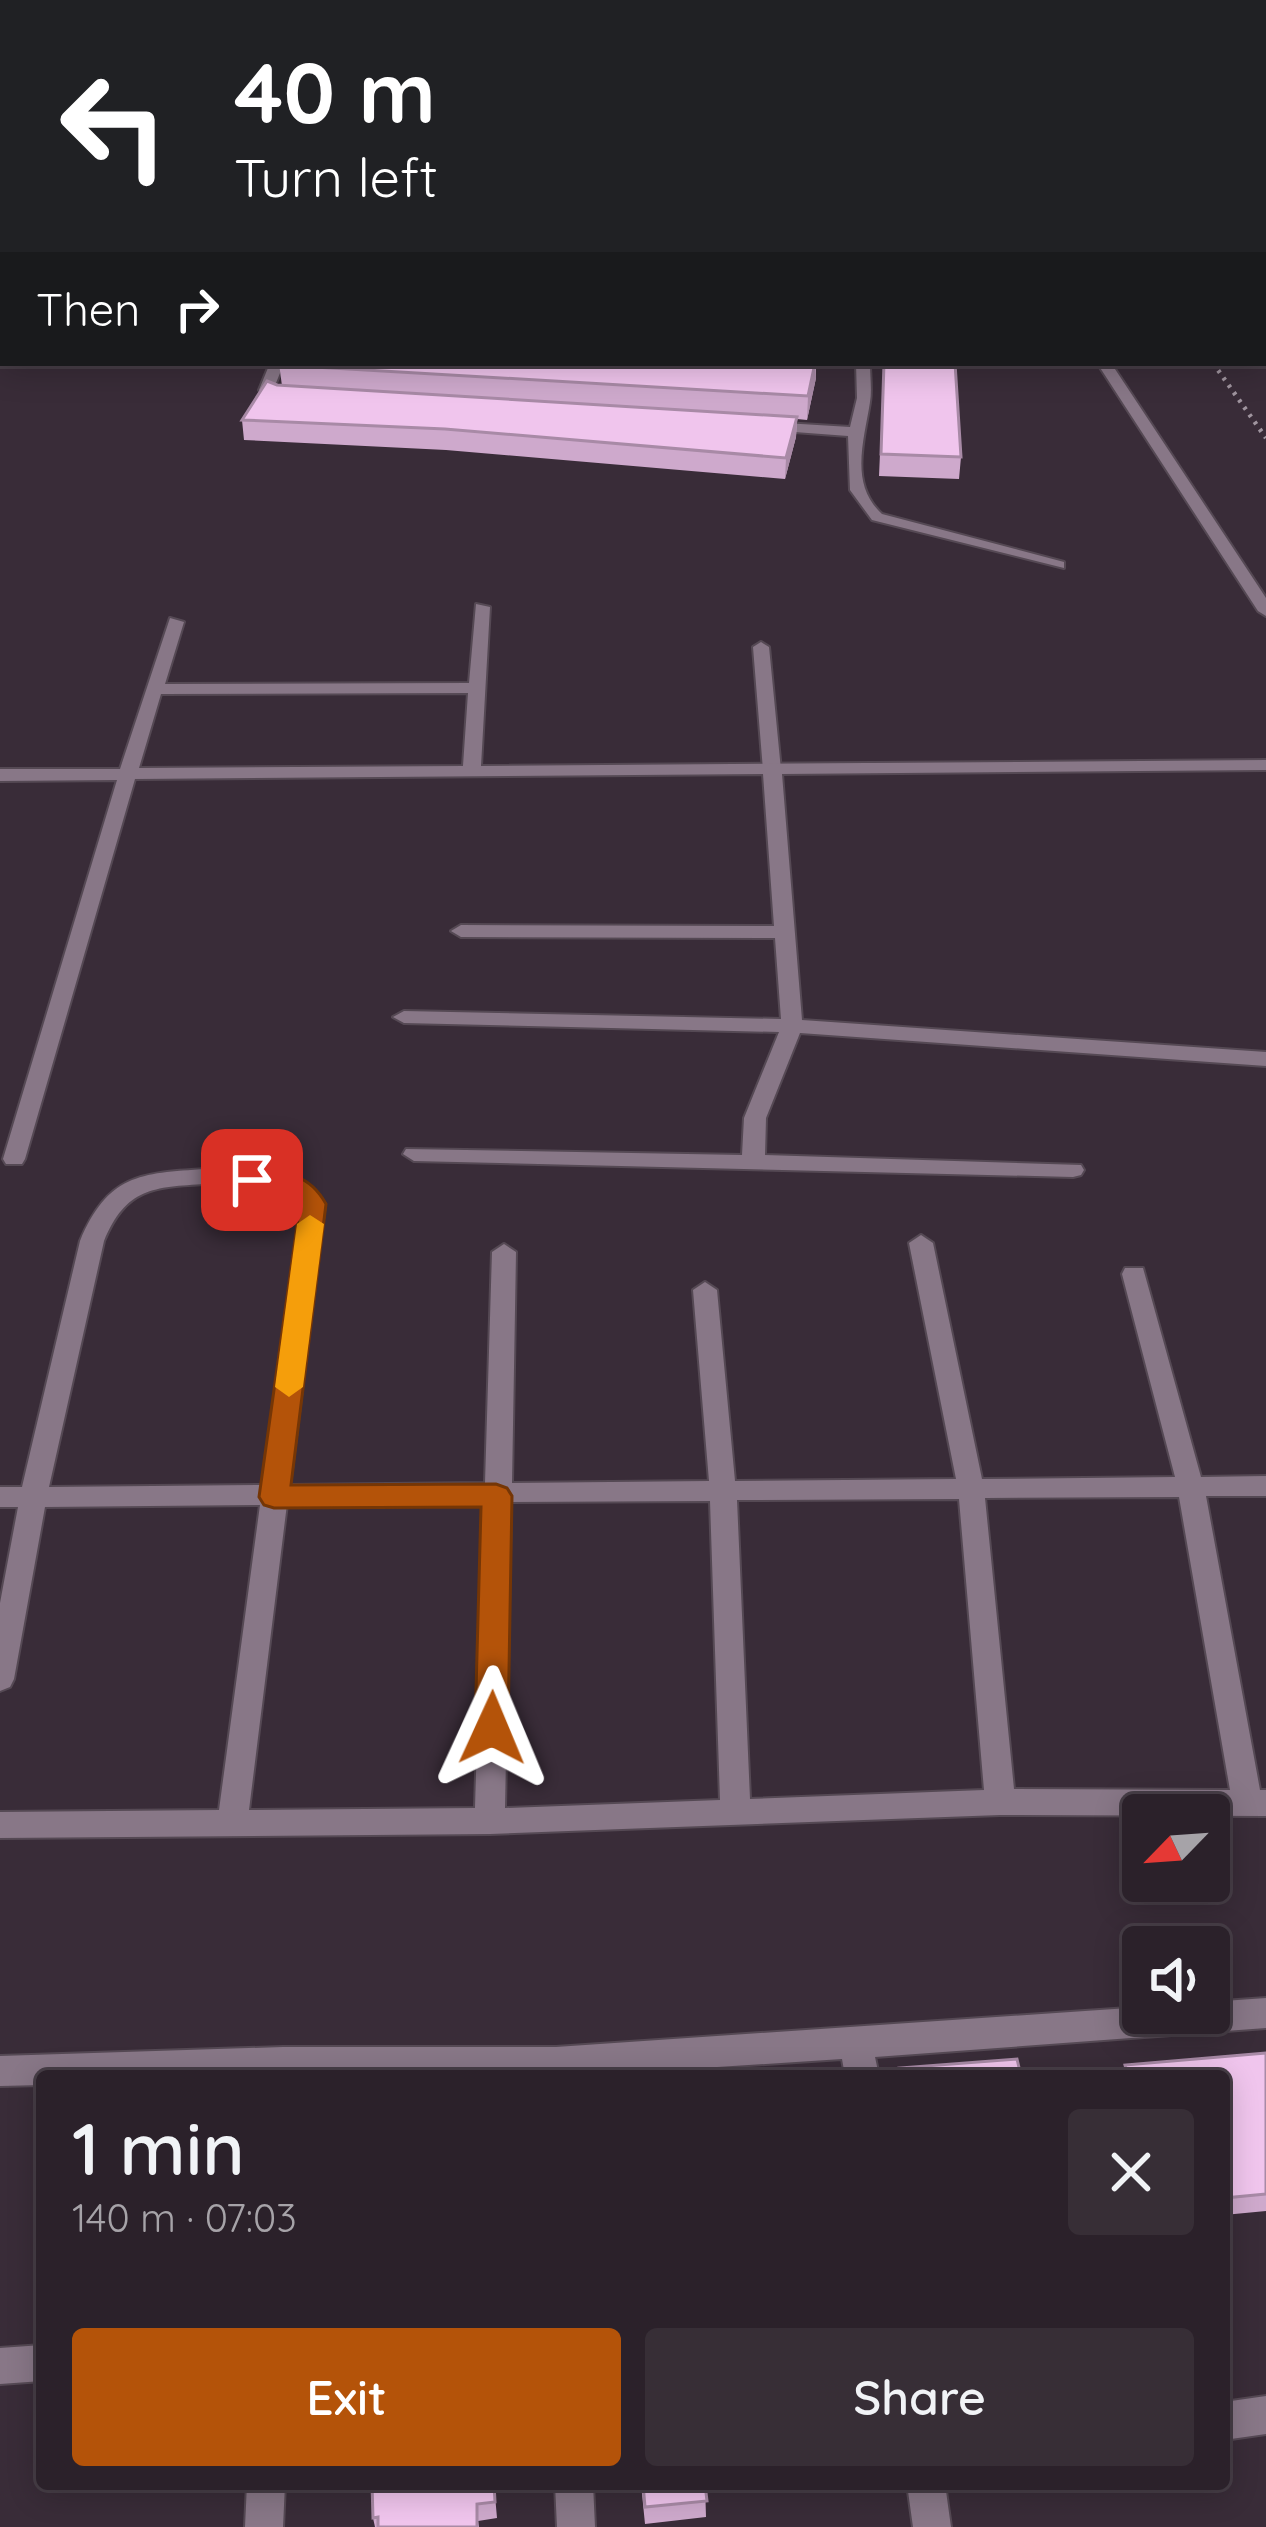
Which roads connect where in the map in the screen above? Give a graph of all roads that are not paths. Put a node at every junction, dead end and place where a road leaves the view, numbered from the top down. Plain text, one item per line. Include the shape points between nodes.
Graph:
1 (276, 366) edge
2 (862, 366) edge
3 (1106, 366) edge
4 (302, 398) edge
5 (748, 424) edge
6 (856, 432) junction
7 (1058, 565) dead end
8 (482, 608) dead end
9 (1266, 611) edge
10 (176, 622) dead end
11 (761, 647) dead end
12 (477, 688) junction
13 (154, 689) junction
14 (1266, 765) edge
15 (472, 769) junction
16 (772, 770) junction
17 (126, 771) junction
18 (0, 776) edge
19 (461, 931) dead end
20 (784, 932) junction
21 (404, 1017) dead end
22 (792, 1026) junction
23 (1266, 1059) edge
24 (414, 1154) dead end
25 (14, 1159) dead end
26 (753, 1162) junction
27 (1073, 1170) dead end
28 (921, 1244) dead end
29 (505, 1252) dead end
30 (1134, 1274) dead end
31 (706, 1290) dead end
32 (1266, 1486) edge
33 (1191, 1488) junction
34 (971, 1490) junction
35 (724, 1493) junction
36 (496, 1496) junction
37 (0, 1497) edge
38 (274, 1497) junction
39 (33, 1498) junction
40 (0, 1679) edge
41 (1000, 1802) junction
42 (1257, 1803) edge
43 (736, 1814) junction
44 (490, 1821) junction
45 (232, 1823) junction
46 (0, 1825) edge
47 (1266, 2013) edge
48 (859, 2059) edge
49 (283, 2069) edge
50 (556, 2069) edge
51 (142, 2070) edge
52 (0, 2071) edge
53 (36, 2071) edge
54 (36, 2363) edge
55 (0, 2366) edge
56 (1266, 2415) edge
57 (1230, 2420) edge
58 (266, 2490) edge
59 (574, 2490) edge
60 (927, 2490) edge
61 (264, 2527) edge
62 (576, 2527) edge
63 (932, 2527) edge

1 - 4 street via 266,390
2 - 6 street
3 - 9 street
5 - 6 street
6 - 7 street via 856,493 878,518
8 - 12 street
10 - 13 street
11 - 16 street
12 - 13 street
12 - 15 street
13 - 17 street
14 - 16 street
15 - 16 street
15 - 17 street
16 - 20 street
17 - 18 street
17 - 25 street
19 - 20 street
20 - 22 street
21 - 22 street
22 - 23 street
22 - 26 street via 754,1118
24 - 26 street
26 - 27 street
28 - 34 street
29 - 36 street
30 - 33 street
31 - 35 street
32 - 33 street
33 - 34 street
33 - 42 street
34 - 35 street
34 - 41 street
35 - 36 street
35 - 43 street
36 - 38 street
36 - 44 street
37 - 39 street
38 - 39 street
38 - 39 street via 313,1204 290,1181 177,1178 108,1204 92,1241
38 - 45 street
39 - 40 street
41 - 42 street
41 - 43 street
43 - 44 street
44 - 45 street
45 - 46 street
47 - 48 street
48 - 50 street
49 - 50 street
49 - 51 street
52 - 53 street
54 - 55 street
56 - 57 street
58 - 61 street
59 - 62 street
60 - 63 street

